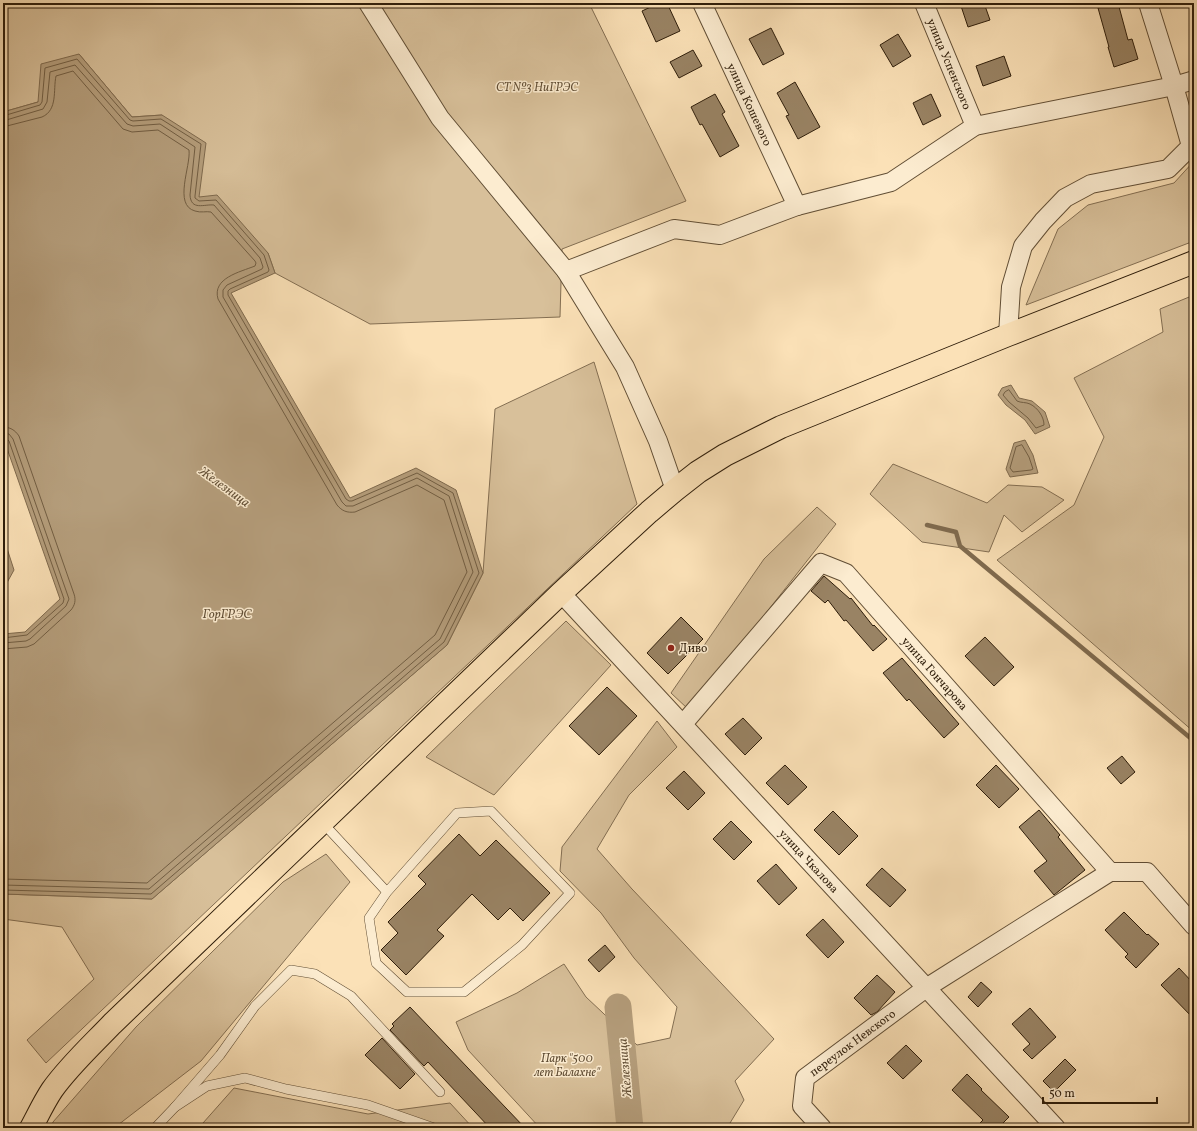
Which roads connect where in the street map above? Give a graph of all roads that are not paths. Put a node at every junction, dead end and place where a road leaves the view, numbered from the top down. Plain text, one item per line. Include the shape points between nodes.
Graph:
1 (368, 3) edge
2 (702, 3) edge
3 (924, 3) edge
4 (1148, 3) edge
5 (1194, 80) edge
6 (1174, 86) junction
7 (975, 126) junction
8 (797, 206) junction
9 (1194, 262) edge
10 (566, 271) junction
11 (1008, 335) junction
12 (675, 490) junction
13 (561, 593) junction
14 (683, 724) junction
15 (322, 822) junction
16 (1110, 872) junction
17 (387, 892) junction
18 (1194, 926) edge
19 (926, 988) junction
20 (440, 1092) dead end
21 (175, 1107) junction
22 (31, 1128) edge
23 (155, 1128) edge
24 (434, 1128) edge
25 (822, 1128) edge
26 (1056, 1128) edge

1 - 10 street via 440,118
2 - 8 street, улица Кошевого
3 - 7 street, улица Успенского
4 - 6 street
5 - 6 street
6 - 7 street
6 - 11 street via 1191,146 1168,169 1091,184 1065,198 1023,246 1011,287
7 - 8 street via 891,182
8 - 10 street via 720,235 674,229
9 - 11 main road
10 - 12 street via 625,367 658,440
11 - 12 main road via 781,427 725,455
12 - 13 main road
13 - 14 street, улица Чкалова
13 - 15 main road
14 - 16 street, улица Гончарова via 821,563 846,573
14 - 19 street, улица Чкалова
15 - 17 lane
15 - 22 main road via 72,1065 52,1090
16 - 18 street via 1147,872
16 - 19 street
17 - 17 lane via 369,918 376,963 407,992 464,992 522,945 570,893 491,811 457,813
19 - 25 street, переулок Невского via 806,1078 802,1106
19 - 26 street, улица Чкалова
20 - 21 lane via 351,996 315,974 291,970 255,1006 220,1055
21 - 23 lane
21 - 24 lane via 207,1086 245,1078 368,1105

